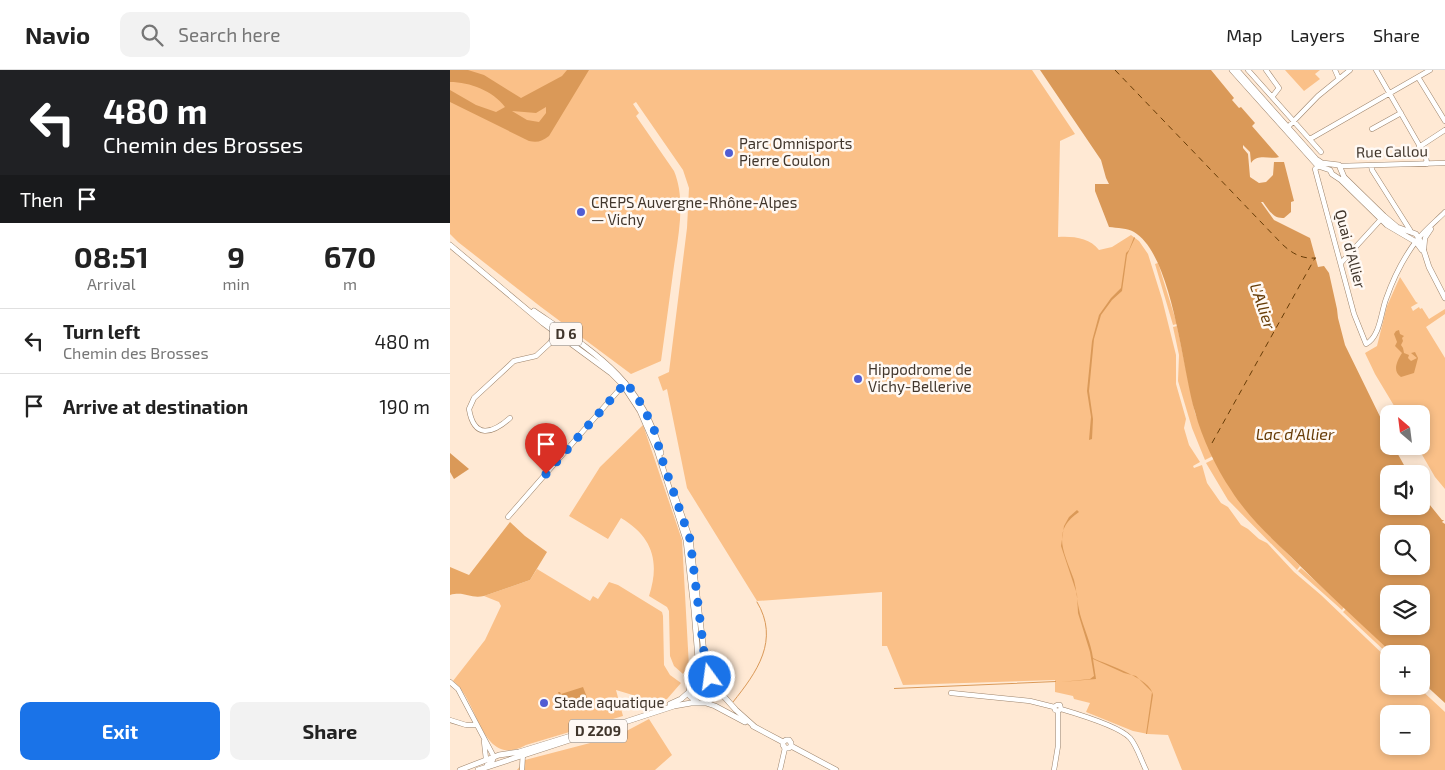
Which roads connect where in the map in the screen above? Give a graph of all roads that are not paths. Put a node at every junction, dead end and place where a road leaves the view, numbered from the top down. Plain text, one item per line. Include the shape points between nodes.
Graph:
1 (1232, 70) edge
2 (1237, 70) edge
3 (1248, 70) edge
4 (1266, 70) edge
5 (1335, 70) edge
6 (1350, 70) edge
7 (1376, 70) edge
8 (1430, 70) edge
9 (1418, 77) junction
10 (1339, 79) junction
11 (1390, 93) junction
12 (1272, 97) junction
13 (1401, 113) junction
14 (1294, 121) junction
15 (1445, 121) edge
16 (1286, 128) junction
17 (1372, 129) dead end
18 (1445, 130) edge
19 (1310, 139) junction
20 (1420, 147) junction
21 (1321, 152) dead end
22 (1445, 163) edge
23 (1427, 164) junction
24 (1371, 165) junction
25 (1318, 166) junction
26 (1331, 168) junction
27 (1339, 171) junction
28 (1445, 212) edge
29 (1382, 218) junction
30 (1434, 223) junction
31 (1410, 230) junction
32 (1426, 236) junction
33 (1418, 240) junction
34 (450, 245) edge
35 (1410, 250) junction
36 (1422, 251) junction
37 (1341, 263) junction
38 (1445, 298) edge
39 (560, 333) junction
40 (550, 343) junction
41 (624, 384) junction
42 (510, 418) dead end
43 (508, 517) dead end
44 (696, 677) junction
45 (710, 677) junction
46 (450, 682) edge
47 (716, 686) junction
48 (689, 692) junction
49 (951, 693) dead end
50 (698, 703) junction
51 (706, 703) junction
52 (1058, 709) junction
53 (450, 720) edge
54 (476, 725) junction
55 (755, 727) junction
56 (484, 740) junction
57 (787, 745) junction
58 (523, 753) junction
59 (493, 760) junction
60 (460, 770) edge
61 (472, 770) edge
62 (478, 770) edge
63 (522, 770) edge
64 (780, 770) edge
65 (836, 770) edge
66 (1054, 770) edge
67 (1146, 770) edge

1 - 16 main road
2 - 16 main road
3 - 12 street
4 - 12 street via 1279,88
5 - 10 street
6 - 10 street
7 - 11 street
8 - 9 street
9 - 11 street
9 - 15 street
10 - 14 street
11 - 13 street
11 - 19 street
12 - 14 street
13 - 17 street
13 - 20 street
14 - 16 street
14 - 19 street
16 - 25 main road
18 - 20 street
19 - 21 street
20 - 23 street
22 - 23 street, Rue Callou
23 - 24 street, Rue Callou
24 - 27 street, Rue Callou
24 - 31 street
25 - 26 main road
25 - 37 street, Quai d'Allier
26 - 27 main road via 1332,174
26 - 27 main road via 1336,164
27 - 29 main road
28 - 30 street
29 - 31 main road
29 - 33 main road via 1391,228
29 - 37 street
30 - 32 street
30 - 33 street
31 - 33 main road
32 - 33 street
32 - 36 street
33 - 35 street
33 - 36 main road
34 - 39 main road, D 6
35 - 36 street
35 - 37 street, Quai d'Allier via 1386,298 1375,335 1366,344 1354,314
36 - 38 main road
39 - 40 street
39 - 40 street
39 - 41 main road, D 6
39 - 41 main road, D 6 via 601,360
40 - 42 street via 536,356 514,361 474,398 468,409 475,425 488,432
41 - 43 street
41 - 44 main road, D 6 via 650,430 686,540 699,671
41 - 45 main road, D 6 via 642,405 654,429 690,539
44 - 45 main road
44 - 48 main road via 690,682
45 - 47 main road
46 - 54 street via 458,690
47 - 51 main road via 714,696
47 - 55 main road via 742,717
48 - 50 main road
48 - 58 main road, D 2209 via 673,703
49 - 52 street via 1030,701
50 - 51 main road
50 - 58 main road, D 2209 via 674,706
51 - 55 main road
52 - 66 street
52 - 67 street via 1125,733 1132,740
53 - 54 street via 466,726
54 - 56 street
55 - 57 main road
56 - 59 street
56 - 59 street
57 - 64 street
57 - 65 main road
58 - 59 main road, D 2209
58 - 63 street
59 - 60 main road, D 2209
59 - 61 street
59 - 62 main road, D 2209

